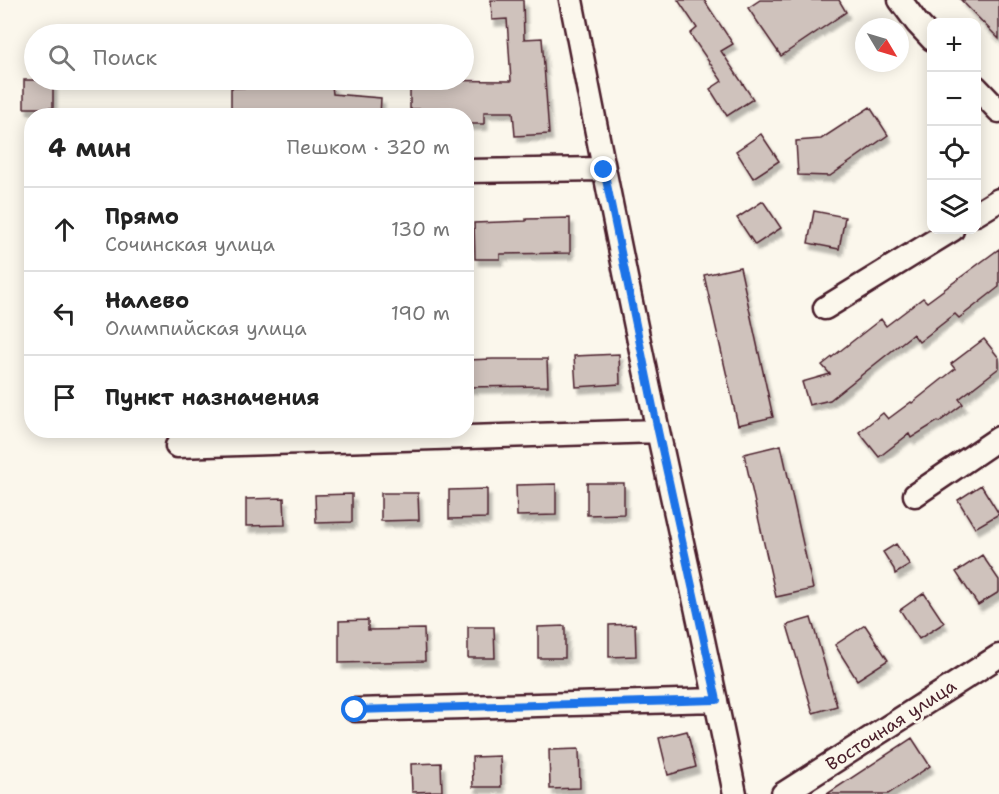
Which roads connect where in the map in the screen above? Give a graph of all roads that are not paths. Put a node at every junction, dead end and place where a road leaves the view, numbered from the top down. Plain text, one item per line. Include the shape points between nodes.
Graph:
1 (571, 0) edge
2 (900, 0) edge
3 (927, 34) edge
4 (981, 92) edge
5 (999, 111) edge
6 (604, 170) junction
7 (474, 171) edge
8 (999, 200) edge
9 (981, 211) edge
10 (945, 234) edge
11 (825, 308) dead end
12 (658, 431) junction
13 (474, 437) edge
14 (434, 438) edge
15 (999, 438) edge
16 (177, 446) dead end
17 (915, 495) dead end
18 (999, 656) edge
19 (717, 700) junction
20 (355, 710) dead end
21 (735, 794) edge
22 (783, 794) edge

1 - 6 street
2 - 3 street
4 - 5 street
6 - 7 street
6 - 12 street
8 - 9 street
10 - 11 street
12 - 13 street
12 - 19 street
14 - 16 street
15 - 17 street
18 - 22 street, Восточная улица
19 - 20 street
19 - 21 street

